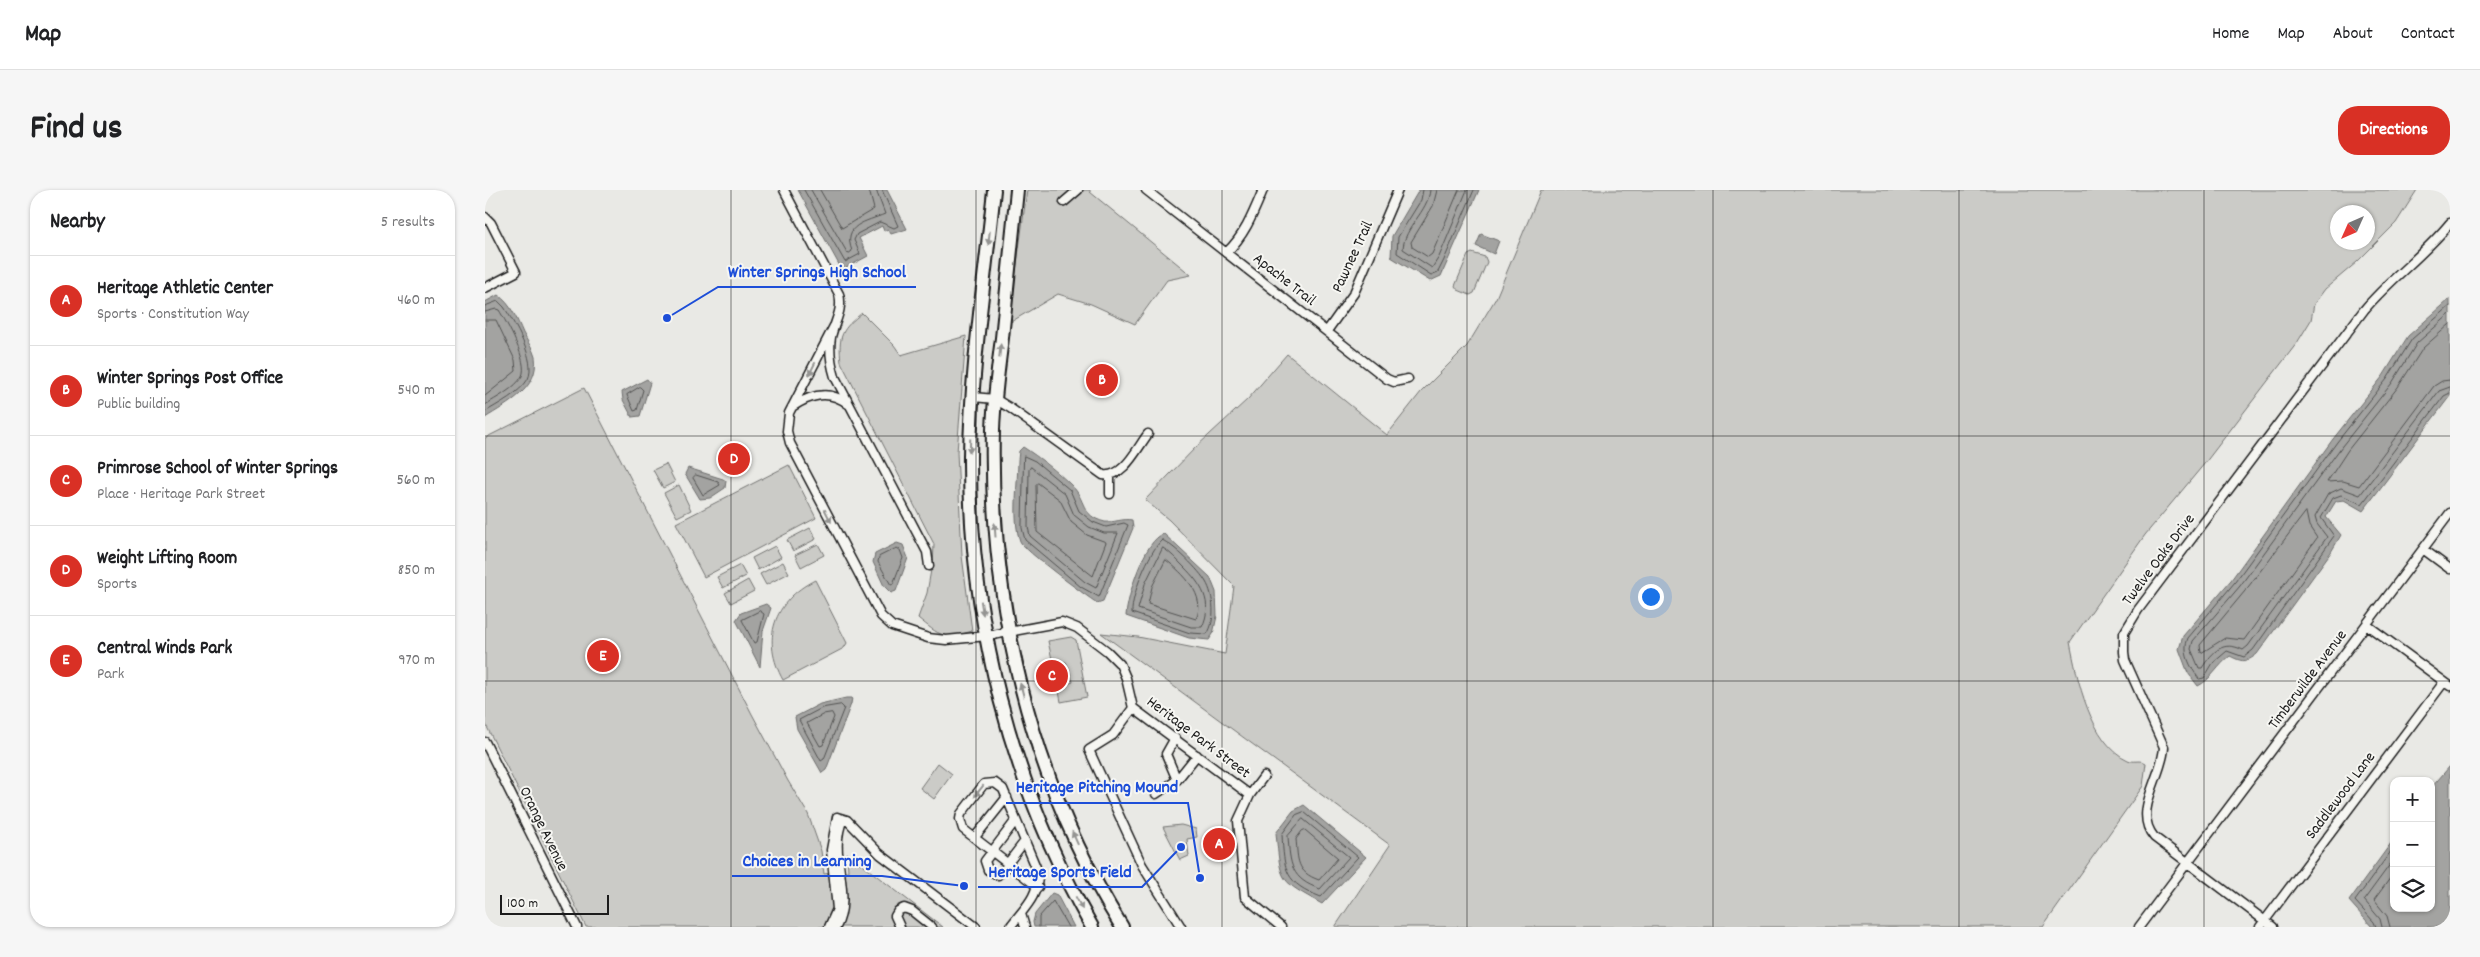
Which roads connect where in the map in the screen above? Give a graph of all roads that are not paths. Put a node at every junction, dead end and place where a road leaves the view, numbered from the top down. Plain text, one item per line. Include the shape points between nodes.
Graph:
1 (784, 190) edge
2 (994, 190) edge
3 (1017, 190) edge
4 (1078, 190) edge
5 (1146, 190) edge
6 (1263, 190) edge
7 (1398, 190) edge
8 (1064, 202) dead end
9 (485, 217) edge
10 (2450, 223) edge
11 (1226, 253) junction
12 (485, 288) edge
13 (834, 326) junction
14 (1327, 331) junction
15 (1409, 379) dead end
16 (973, 397) junction
17 (995, 399) junction
18 (851, 407) junction
19 (792, 408) junction
20 (1148, 434) dead end
21 (1110, 476) junction
22 (1110, 494) dead end
23 (2450, 513) edge
24 (2423, 549) junction
25 (929, 566) dead end
26 (2450, 569) edge
27 (2367, 625) junction
28 (1009, 632) junction
29 (987, 636) junction
30 (2447, 684) edge
31 (1133, 708) junction
32 (1175, 738) junction
33 (485, 742) edge
34 (1197, 755) junction
35 (1264, 776) dead end
36 (1177, 780) junction
37 (1156, 794) dead end
38 (1251, 795) junction
39 (1007, 797) junction
40 (840, 818) junction
41 (1016, 820) junction
42 (975, 837) junction
43 (1025, 841) junction
44 (991, 850) junction
45 (2188, 862) junction
46 (1009, 864) junction
47 (1039, 887) junction
48 (1021, 914) junction
49 (2141, 924) edge
50 (2262, 924) edge
51 (577, 927) edge
52 (829, 927) edge
53 (836, 927) edge
54 (900, 927) edge
55 (931, 927) edge
56 (976, 927) edge
57 (1010, 927) edge
58 (1025, 927) edge
59 (1092, 927) edge
60 (1122, 927) edge
61 (1181, 927) edge
62 (1281, 927) edge
63 (2151, 927) edge
64 (2273, 927) edge

1 - 13 street via 839,294 841,312
2 -> 16 main road
17 -> 3 main road
4 - 8 street
5 - 11 street, Apache Trail
6 - 11 street via 1247,227
7 - 14 street, Pawnee Trail via 1354,293
9 - 12 street via 516,272
10 - 45 street, Twelve Oaks Drive via 2364,310 2124,633 2125,660 2163,747 2163,758 2145,813 2148,830
11 - 14 street, Apache Trail
13 - 18 street via 831,364
13 -> 19 street, Heritage Park Street
14 - 15 street, Apache Trail via 1387,379 1394,382
16 - 17 street
16 -> 29 main road via 970,456 972,517 977,578
17 - 21 street via 1095,471
28 -> 17 main road via 999,574 994,515
18 - 19 street via 834,396 824,394 813,396
18 - 25 street via 927,552
19 -> 29 street, Heritage Park Street via 787,421 790,443 881,616 892,626 928,638 946,640
20 - 21 street via 1125,466
21 - 22 street
23 - 24 street, Timberwilde Avenue
24 - 26 street
24 - 27 street, Timberwilde Avenue
27 - 30 street
27 - 45 street, Timberwilde Avenue
28 - 29 street, Heritage Park Street
28 - 31 street, Heritage Park Street via 1062,622 1077,628 1120,664
60 -> 28 main road via 1055,792 1030,719
29 -> 59 main road via 1021,773 1056,857
30 - 50 street, Saddlewood Lane
31 - 32 street, Heritage Park Street
31 - 61 street via 1113,734 1089,750 1142,865
32 - 34 street, Heritage Park Street
32 - 36 street via 1166,754
33 - 51 street, Orange Avenue
34 - 36 street
34 - 38 street, Heritage Park Street
35 - 38 street
36 - 37 street
38 - 62 street via 1238,821 1245,897
39 - 41 street
39 - 42 street
39 -> 42 street via 995,783 984,784 960,819 963,829
40 - 52 street via 831,850 837,909
40 - 53 street via 837,845 843,906
40 - 56 street via 880,854
41 - 43 street
41 - 44 street
42 - 44 street
43 - 46 street
43 - 47 street via 1038,872
44 - 46 street
44 - 46 street via 985,864 992,873 1002,873
45 - 49 street, Timberwilde Avenue
45 - 50 street, Twelve Oaks Drive
46 - 47 street
47 - 48 street
48 - 57 street
48 - 58 street
49 - 63 street
50 - 64 street, Twelve Oaks Drive
54 - 55 street via 895,916 904,908

